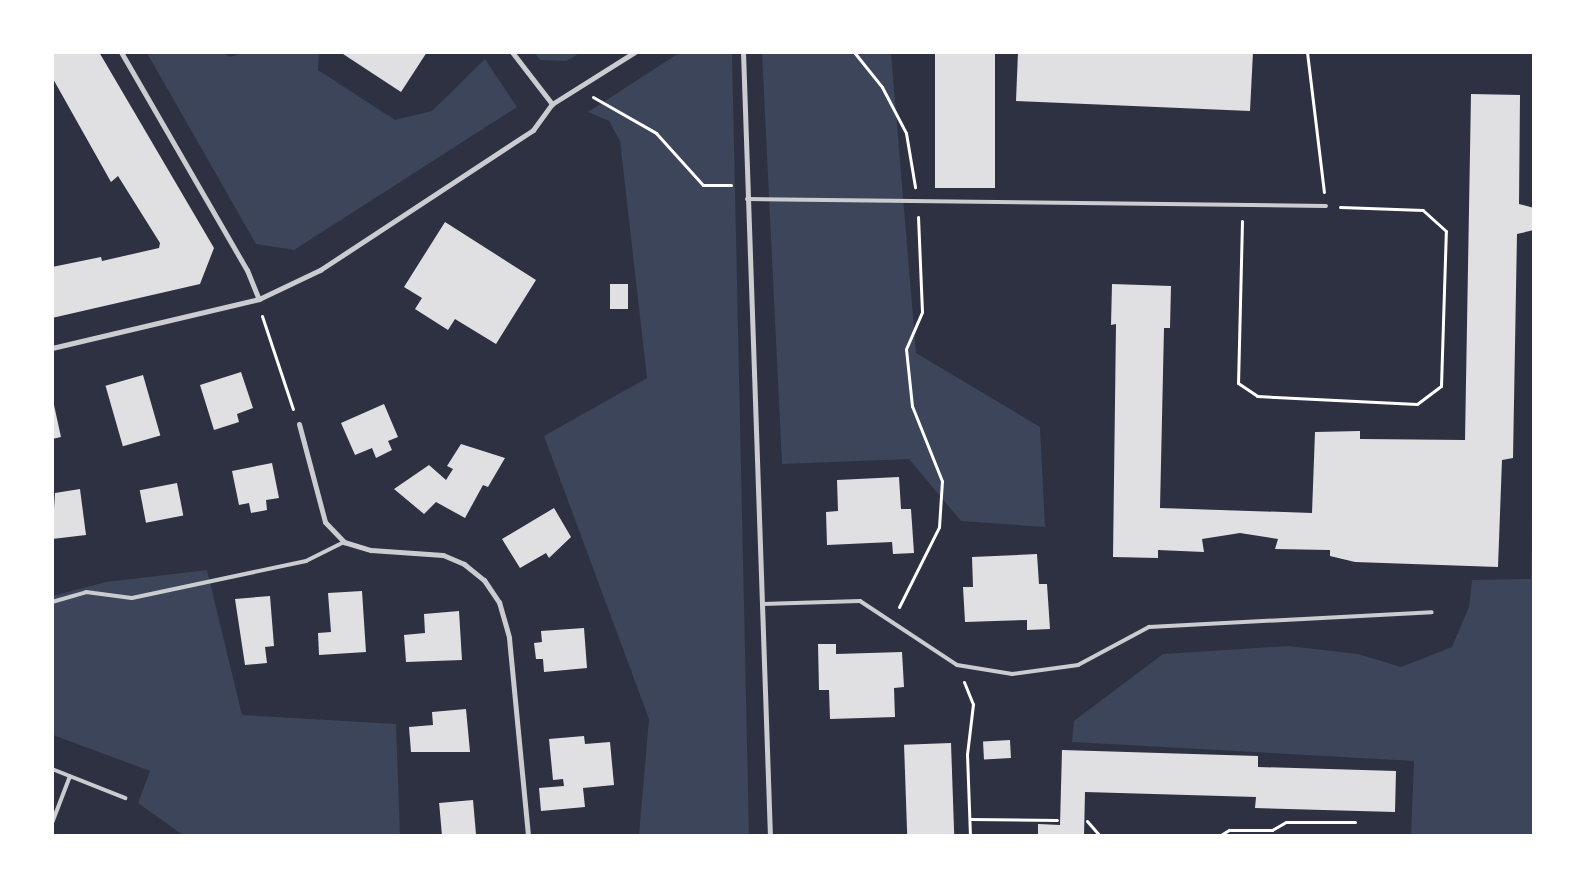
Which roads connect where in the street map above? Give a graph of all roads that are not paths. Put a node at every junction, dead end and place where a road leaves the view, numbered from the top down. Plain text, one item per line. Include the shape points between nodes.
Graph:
1 (121, 52) edge
2 (512, 52) edge
3 (634, 52) edge
4 (743, 52) edge
5 (552, 104) junction
6 (747, 199) junction
7 (1326, 206) road end
8 (259, 299) junction
9 (52, 348) edge
10 (299, 424) road end
11 (344, 542) junction
12 (52, 602) edge
13 (762, 604) junction
14 (1432, 612) dead end
15 (52, 769) edge
16 (70, 776) junction
17 (125, 798) dead end
18 (52, 822) edge
19 (528, 836) edge
20 (770, 836) edge

1 - 8 street via 248,270
2 - 5 street
3 - 5 street
4 - 6 street
5 - 8 street via 533,130 320,270
6 - 7 lane via 918,204
6 - 13 street
8 - 9 street
10 - 11 street via 326,522
11 - 12 lane via 306,561 132,598 86,592
11 - 19 street via 371,550 443,555 471,569 499,602 509,638
13 - 14 lane via 860,601 958,665 1012,674 1078,665 1149,627
13 - 20 street
15 - 16 lane
16 - 17 lane
16 - 18 lane

